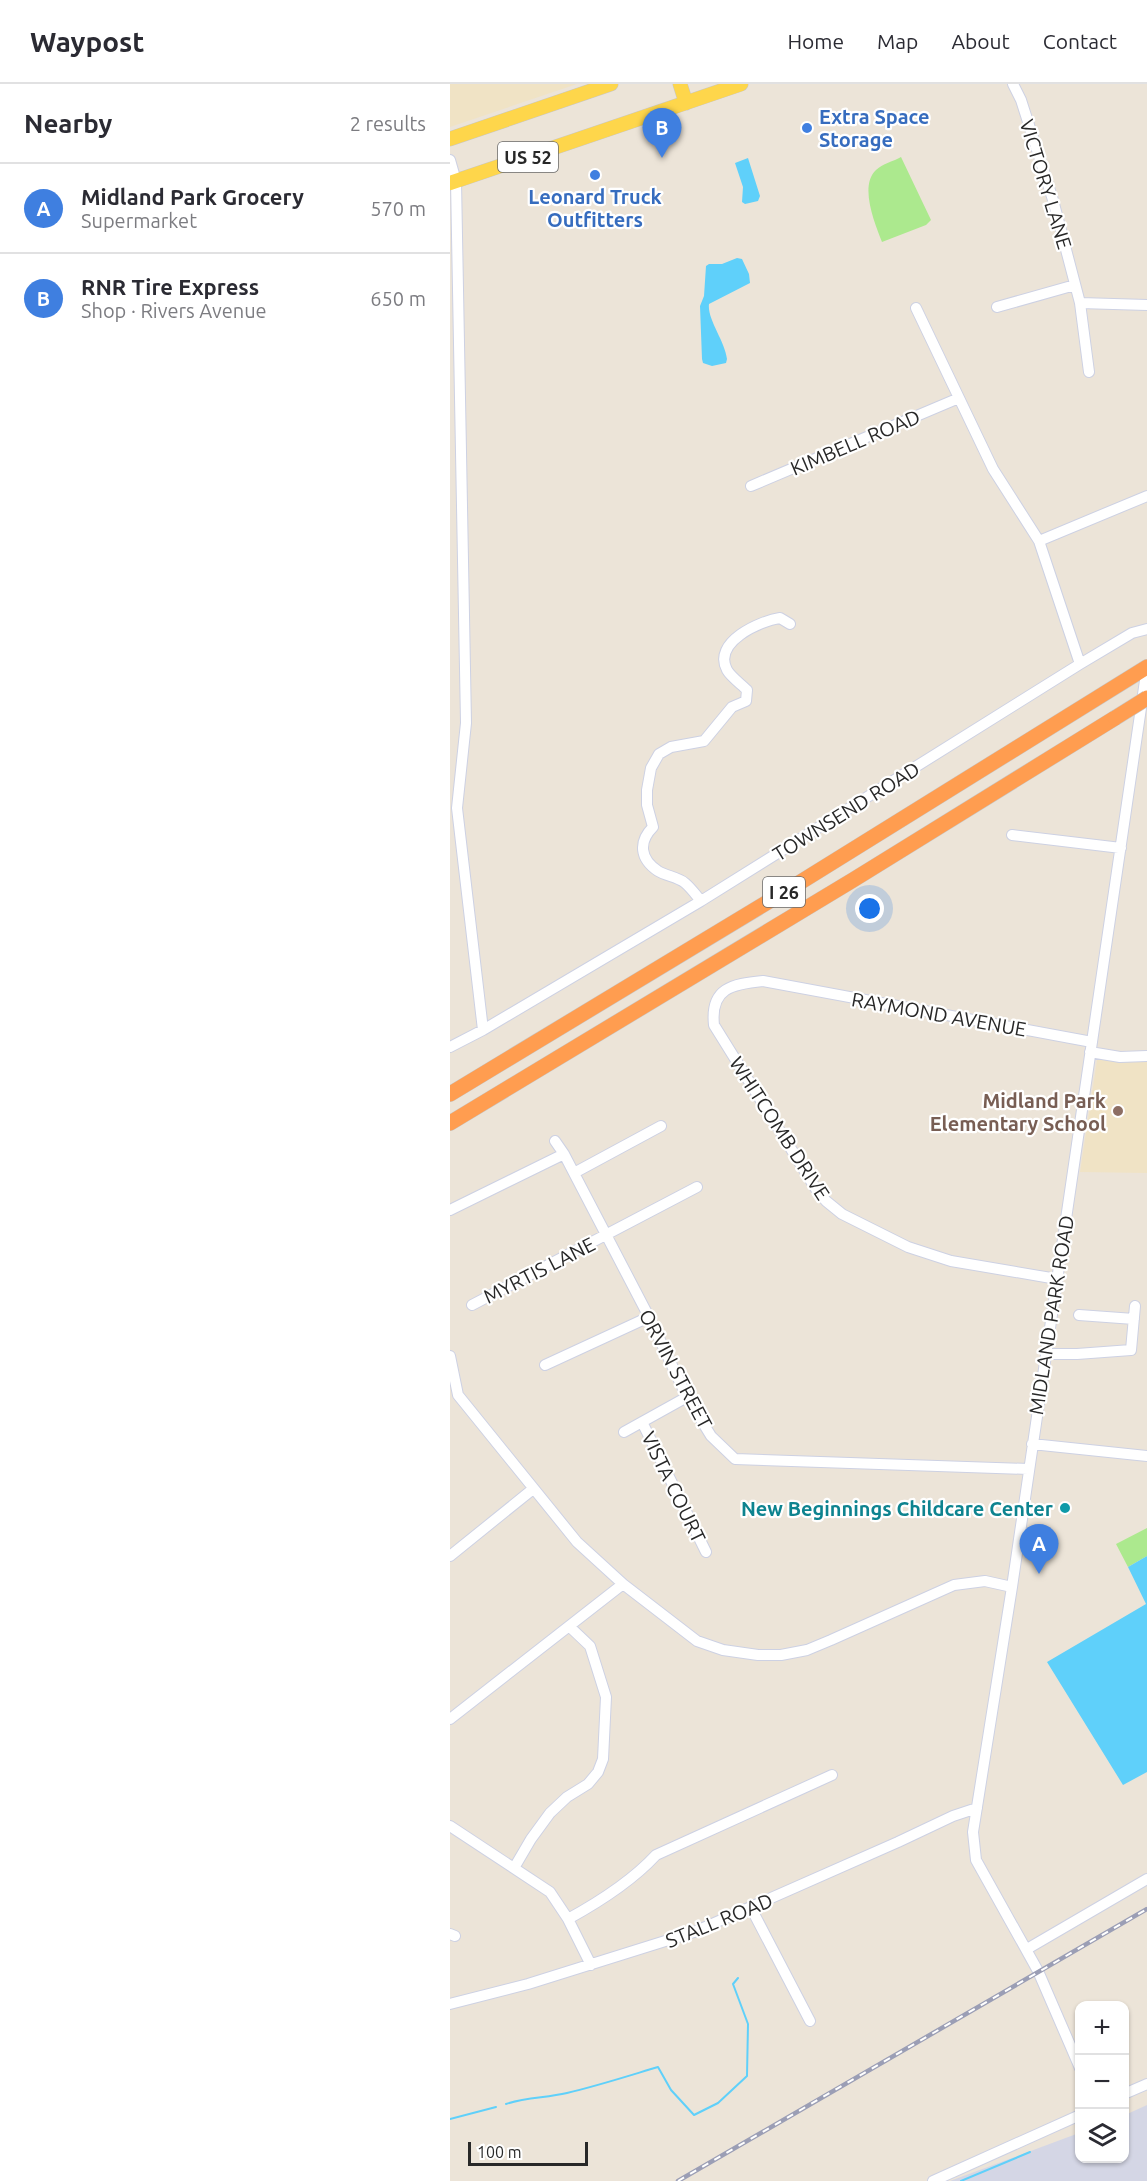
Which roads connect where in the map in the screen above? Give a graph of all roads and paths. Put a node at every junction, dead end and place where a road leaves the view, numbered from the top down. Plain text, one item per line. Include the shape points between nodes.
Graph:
1 (611, 84) edge
2 (680, 84) edge
3 (741, 84) edge
4 (1013, 84) edge
5 (686, 103) junction
6 (450, 138) edge
7 (450, 160) edge
8 (453, 182) edge
9 (1076, 285) junction
10 (1080, 303) junction
11 (1147, 305) edge
12 (997, 307) dead end
13 (916, 308) dead end
14 (1089, 372) dead end
15 (959, 398) junction
16 (751, 486) dead end
17 (1147, 496) edge
18 (1039, 541) junction
19 (790, 624) dead end
20 (1147, 629) edge
21 (1080, 664) junction
22 (1147, 667) edge
23 (1147, 698) edge
24 (1142, 733) edge
25 (1012, 836) dead end
26 (1120, 848) junction
27 (701, 901) junction
28 (787, 986) joint
29 (483, 1029) junction
30 (450, 1047) edge
31 (1091, 1047) junction
32 (1147, 1056) edge
33 (450, 1094) edge
34 (450, 1123) edge
35 (661, 1126) dead end
36 (555, 1141) dead end
37 (564, 1154) junction
38 (574, 1173) junction
39 (697, 1187) dead end
40 (450, 1209) edge
41 (606, 1235) junction
42 (1057, 1279) junction
43 (472, 1305) dead end
44 (1135, 1306) dead end
45 (1079, 1315) dead end
46 (649, 1317) junction
47 (1134, 1319) junction
48 (1046, 1354) junction
49 (450, 1356) edge
50 (545, 1365) dead end
51 (687, 1397) junction
52 (642, 1422) junction
53 (624, 1432) dead end
54 (1032, 1444) junction
55 (1147, 1456) edge
56 (1028, 1469) junction
57 (533, 1489) junction
58 (706, 1552) dead end
59 (450, 1556) edge
60 (623, 1584) junction
61 (1012, 1587) junction
62 (570, 1627) junction
63 (450, 1719) edge
64 (832, 1775) dead end
65 (977, 1808) junction
66 (450, 1826) edge
67 (514, 1868) junction
68 (1147, 1879) edge
69 (750, 1908) junction
70 (568, 1919) junction
71 (1027, 1949) junction
72 (591, 1965) junction
73 (450, 2004) edge
74 (810, 2022) dead end
75 (1075, 2057) edge
76 (1147, 2084) edge
77 (1129, 2092) edge
78 (1077, 2109) edge
79 (1075, 2117) edge
80 (1051, 2128) junction
81 (933, 2181) edge

1 - 6 main road, US 52
2 - 5 main road
3 - 5 main road, US 52
4 - 9 street, VICTORY LANE via 1053,200
5 - 8 main road, US 52
7 - 8 street
8 - 29 street via 466,723 457,808
9 - 10 street, VICTORY LANE
9 - 12 street
10 - 11 street
10 - 14 street, VICTORY LANE
13 - 15 street
15 - 16 street, KIMBELL ROAD
15 - 18 street via 993,469
17 - 18 street
18 - 21 street
19 - 27 street via 780,618 763,621 728,647 724,656 727,670 747,690 746,700 732,706 704,741 671,747 659,754 651,768 647,805 653,827 642,844 647,860 658,871 684,882
20 - 21 street, TOWNSEND ROAD via 1132,633
21 - 27 street, TOWNSEND ROAD
22 - 24 street, MIDLAND PARK ROAD
22 - 33 highway, I 26
23 - 34 highway, I 26, bridge
24 - 26 street, MIDLAND PARK ROAD
25 - 26 street
26 - 31 street, MIDLAND PARK ROAD
27 - 29 street, TOWNSEND ROAD
28 - 31 street, RAYMOND AVENUE
28 - 42 street, WHITCOMB DRIVE via 763,981 727,990 717,998 712,1010 714,1025 826,1201 842,1214 908,1247 951,1262
29 - 30 street, TOWNSEND ROAD
31 - 32 street, RAYMOND AVENUE via 1120,1058
31 - 42 street, MIDLAND PARK ROAD
35 - 38 street
36 - 37 street, ORVIN STREET
37 - 38 street, ORVIN STREET
37 - 40 street
38 - 41 street, ORVIN STREET
39 - 41 street, MYRTIS LANE
41 - 43 street, MYRTIS LANE
41 - 46 street, ORVIN STREET
42 - 48 street, MIDLAND PARK ROAD
44 - 47 street
45 - 47 street
46 - 50 street
46 - 51 street, ORVIN STREET
47 - 48 street via 1131,1350
48 - 54 street, MIDLAND PARK ROAD
49 - 57 street via 458,1395
51 - 52 street
51 - 56 street, ORVIN STREET via 711,1436 735,1459
52 - 53 street
52 - 58 street, VISTA COURT
54 - 55 street
54 - 56 street, MIDLAND PARK ROAD
56 - 61 street, MIDLAND PARK ROAD
57 - 59 street
57 - 60 street via 577,1542
60 - 61 street via 697,1641 758,1655 807,1650 954,1584 985,1581
60 - 62 street
61 - 65 street, MIDLAND PARK ROAD
62 - 63 street
62 - 67 street via 590,1646 606,1697 603,1759 588,1784 550,1813
64 - 70 street via 656,1855 592,1906
65 - 69 street, STALL ROAD
65 - 71 street, MIDLAND PARK ROAD via 973,1832 976,1860
66 - 67 street
67 - 70 street via 550,1892
68 - 71 street
69 - 72 street, STALL ROAD via 694,1932
69 - 74 street
70 - 72 street
71 - 75 street, MIDLAND PARK ROAD
72 - 73 street, STALL ROAD
76 - 77 street
78 - 80 street
79 - 80 street
80 - 81 street

